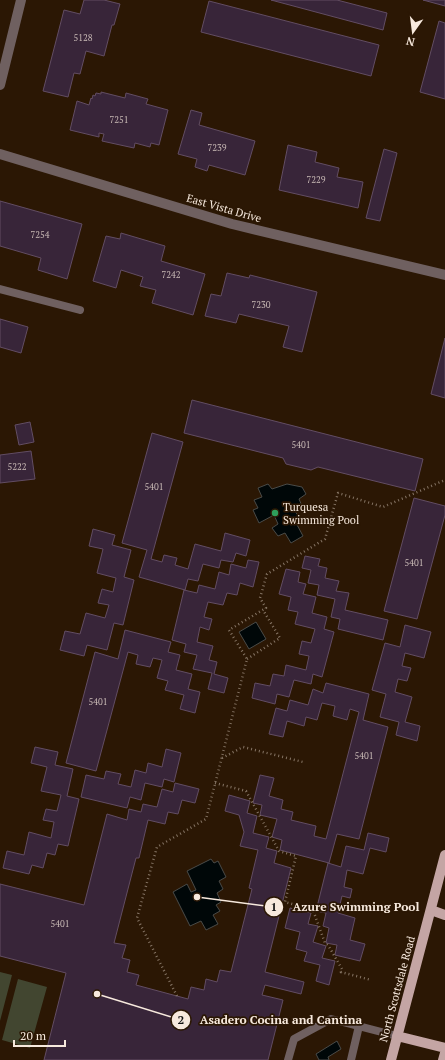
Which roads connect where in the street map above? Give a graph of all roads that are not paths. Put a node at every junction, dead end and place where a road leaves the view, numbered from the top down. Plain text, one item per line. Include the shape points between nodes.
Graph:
1 (21, 0) edge
2 (0, 85) edge
3 (0, 154) edge
4 (445, 275) edge
5 (0, 289) edge
6 (80, 310) dead end
7 (445, 855) edge
8 (431, 910) junction
9 (445, 915) edge
10 (359, 1026) junction
11 (397, 1036) junction
12 (445, 1048) edge
13 (445, 1053) edge
14 (288, 1060) edge
15 (351, 1060) edge
16 (391, 1060) edge
17 (443, 1060) edge

1 - 2 street
3 - 4 street, East Vista Drive via 232,224
5 - 6 lane
7 - 8 main road, North Scottsdale Road
8 - 9 main road
8 - 11 main road, North Scottsdale Road
10 - 11 lane
10 - 14 lane via 332,1019 294,1039
10 - 15 lane
11 - 12 main road
11 - 16 main road, North Scottsdale Road
13 - 17 main road

